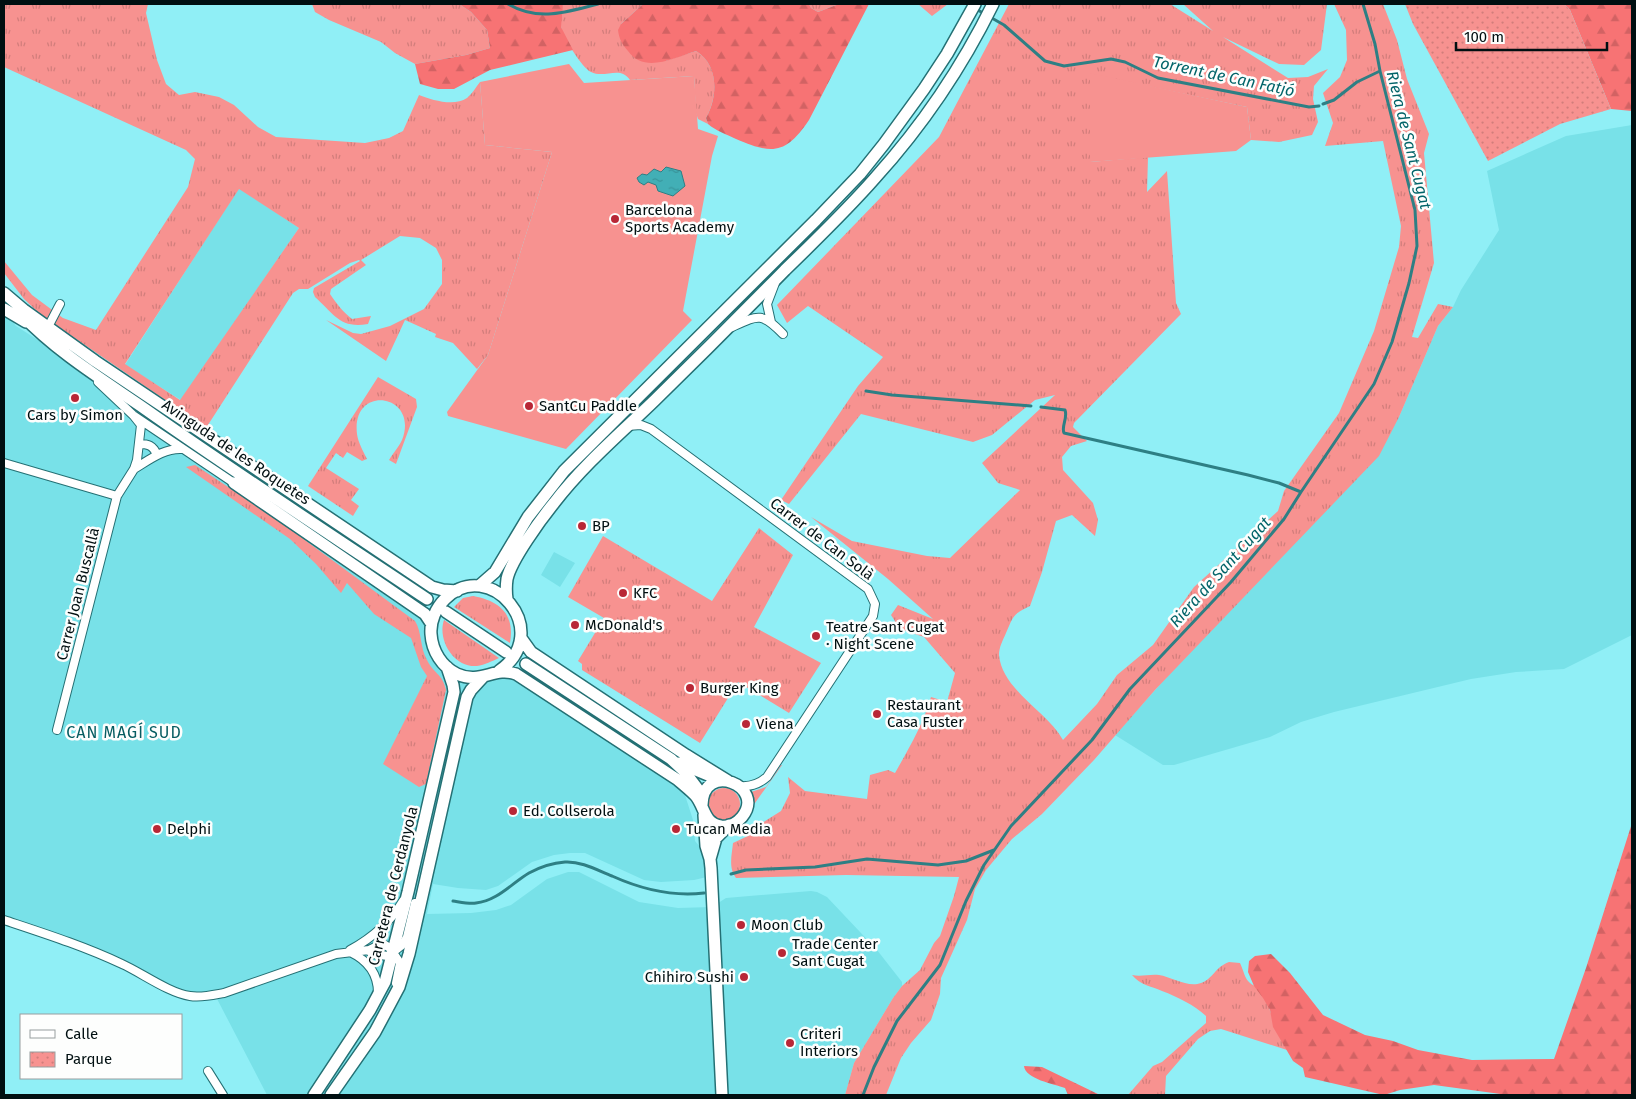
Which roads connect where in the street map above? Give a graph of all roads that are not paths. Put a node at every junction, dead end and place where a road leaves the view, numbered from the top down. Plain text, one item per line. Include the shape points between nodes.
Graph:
1 (974, 4) edge
2 (993, 4) edge
3 (778, 278) junction
4 (4, 293) edge
5 (60, 304) dead end
6 (4, 310) edge
7 (771, 322) junction
8 (32, 325) junction
9 (48, 328) junction
10 (725, 330) junction
11 (783, 334) dead end
12 (67, 354) junction
13 (133, 415) junction
14 (627, 426) junction
15 (138, 444) junction
16 (183, 449) junction
17 (157, 455) junction
18 (4, 463) edge
19 (134, 469) junction
20 (234, 483) joint
21 (117, 496) junction
22 (479, 586) junction
23 (457, 591) junction
24 (427, 599) dead end
25 (507, 599) junction
26 (446, 612) dead end
27 (431, 623) junction
28 (521, 638) junction
29 (506, 652) dead end
30 (526, 664) dead end
31 (447, 667) junction
32 (499, 671) junction
33 (483, 677) junction
34 (57, 730) dead end
35 (671, 759) junction
36 (730, 783) junction
37 (703, 805) junction
38 (729, 825) junction
39 (711, 863) junction
40 (408, 892) junction
41 (421, 896) junction
42 (4, 920) edge
43 (348, 951) junction
44 (394, 951) junction
45 (378, 995) junction
46 (395, 995) junction
47 (208, 1071) dead end
48 (223, 1095) edge
49 (314, 1095) edge
50 (331, 1095) edge
51 (722, 1095) edge

1 - 22 main road via 936,72 860,174 564,471 528,517 495,572
2 - 3 main road via 973,43 927,115 854,201
3 - 7 street via 767,304
3 - 10 main road
4 - 8 main road, Avinguda de les Roquetes
4 - 9 main road
5 - 9 street
6 - 8 main road, Avinguda de les Roquetes
7 - 10 street via 752,317
7 - 11 street
8 - 12 main road, Avinguda de les Roquetes
9 - 23 main road via 432,587
10 - 14 main road
12 - 13 street
12 - 24 main road, Avinguda de les Roquetes via 193,443
13 - 15 street, Carrer Joan Buscallà via 141,425
13 - 16 street
14 - 25 main road via 582,470 542,519 509,574
14 - 36 street, Carrer de Can Solà via 641,425 651,429 868,589 875,604 873,616 767,777 749,787
15 - 17 street via 148,444
15 - 19 street, Carrer Joan Buscallà
16 - 17 street, Carrer Joan Buscallà
16 - 20 street
17 - 19 street, Carrer Joan Buscallà
18 - 21 street
19 - 21 street, Carrer Joan Buscallà
20 - 27 main road via 421,611
21 - 34 street, Carrer Joan Buscallà
22 - 23 main road
22 - 25 main road via 495,590
23 - 27 main road via 441,603
25 - 28 main road via 517,614
26 - 29 main road
27 - 31 main road via 433,645
28 - 32 main road via 512,660
28 - 36 main road via 531,652
30 - 35 main road
31 - 33 main road via 465,676
31 - 40 main road, Carretera de Cerdanyola via 454,692
32 - 33 main road
32 - 37 main road via 516,674 661,768
33 - 41 main road, Carretera de Cerdanyola via 467,697
35 - 36 main road
35 - 37 main road via 685,772
36 - 37 main road via 710,785
36 - 38 main road via 746,797 746,808 738,821
37 - 38 main road via 714,823
37 - 39 main road via 706,846
38 - 39 main road via 716,838
39 - 51 main road
40 - 43 street via 391,919 374,936
40 - 44 main road, Carretera de Cerdanyola
41 - 44 street via 415,902 406,937
41 - 46 main road, Carretera de Cerdanyola via 409,954
42 - 43 street via 90,950 191,997 224,993
43 - 44 street via 369,950 372,954 388,956
43 - 45 street via 372,969
44 - 45 main road, Carretera de Cerdanyola
44 - 46 street via 400,963
45 - 49 main road, Carretera de Cerdanyola
46 - 50 main road, Carretera de Cerdanyola via 375,1032
47 - 48 street

